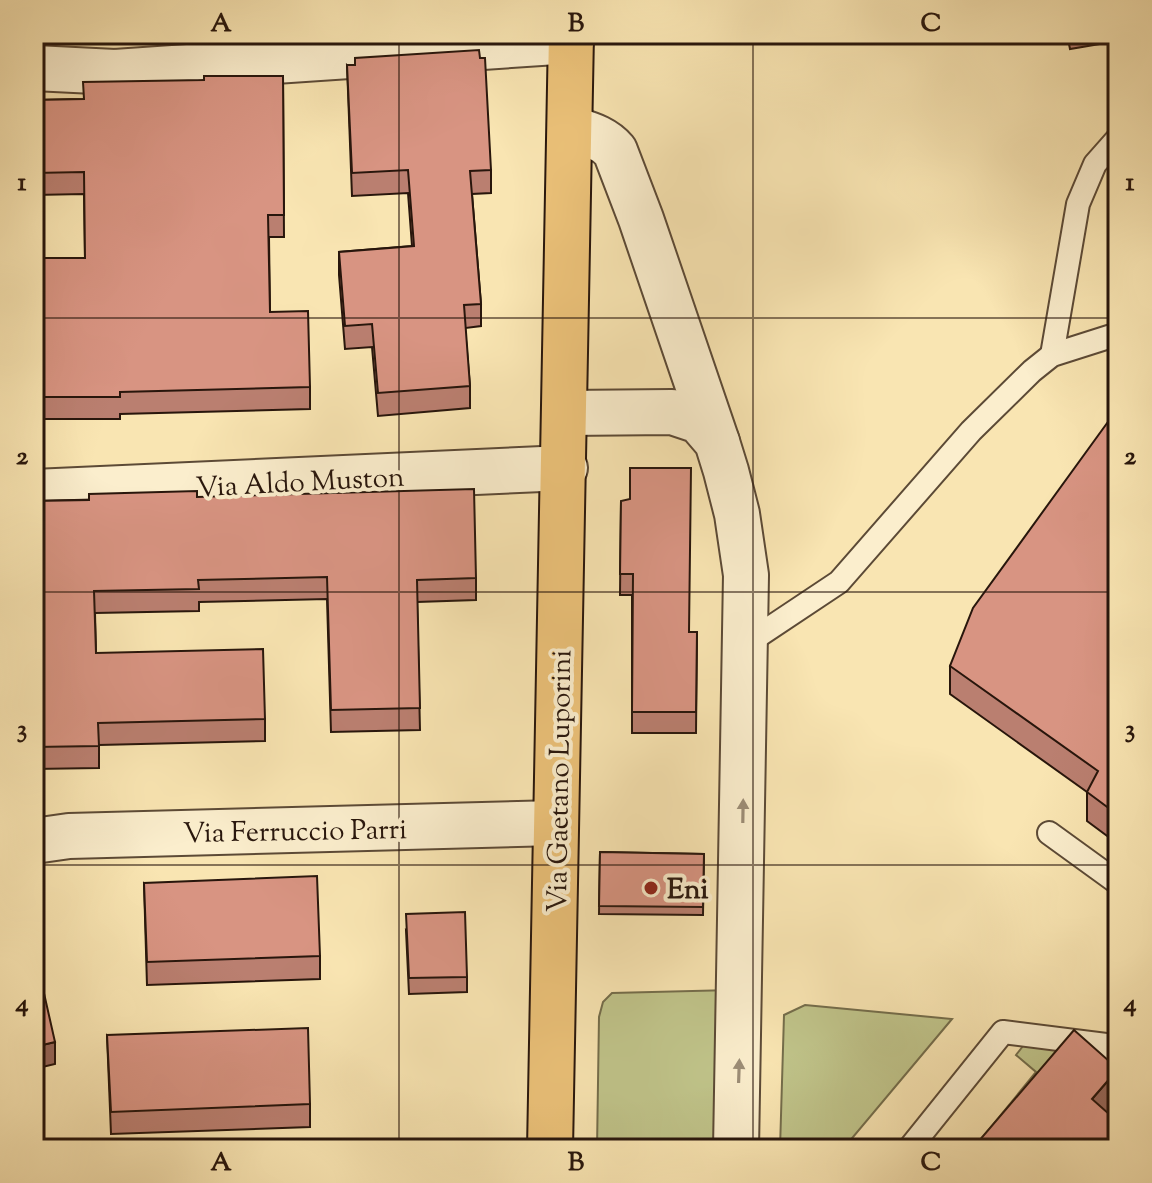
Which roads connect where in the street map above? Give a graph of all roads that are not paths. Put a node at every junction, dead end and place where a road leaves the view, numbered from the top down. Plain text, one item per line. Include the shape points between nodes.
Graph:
1 (571, 38) edge
2 (34, 68) edge
3 (570, 128) junction
4 (1118, 138) edge
5 (1118, 334) edge
6 (1052, 355) junction
7 (566, 413) junction
8 (717, 442) junction
9 (565, 468) junction
10 (34, 492) edge
11 (746, 644) junction
12 (556, 823) junction
13 (1049, 833) dead end
14 (34, 841) edge
15 (1118, 883) edge
16 (1118, 1056) edge
17 (550, 1149) edge
18 (736, 1149) edge
19 (909, 1149) edge

1 - 2 street via 115,72
1 - 3 main road, Via Gaetano Luporini
3 - 7 main road, Via Gaetano Luporini
3 - 8 street via 608,142 615,151
4 - 6 lane via 1095,164 1078,204
5 - 6 lane
6 - 11 lane via 971,431 839,582
7 - 8 street via 672,412 699,421
7 - 9 main road, Via Gaetano Luporini
8 - 11 street via 743,547
9 - 10 street, Via Aldo Muston
9 - 12 main road, Via Gaetano Luporini
18 -> 11 street
12 - 14 street, Via Ferruccio Parri
12 - 17 main road, Via Gaetano Luporini
13 - 15 lane
16 - 19 lane via 1106,1045 1003,1032

